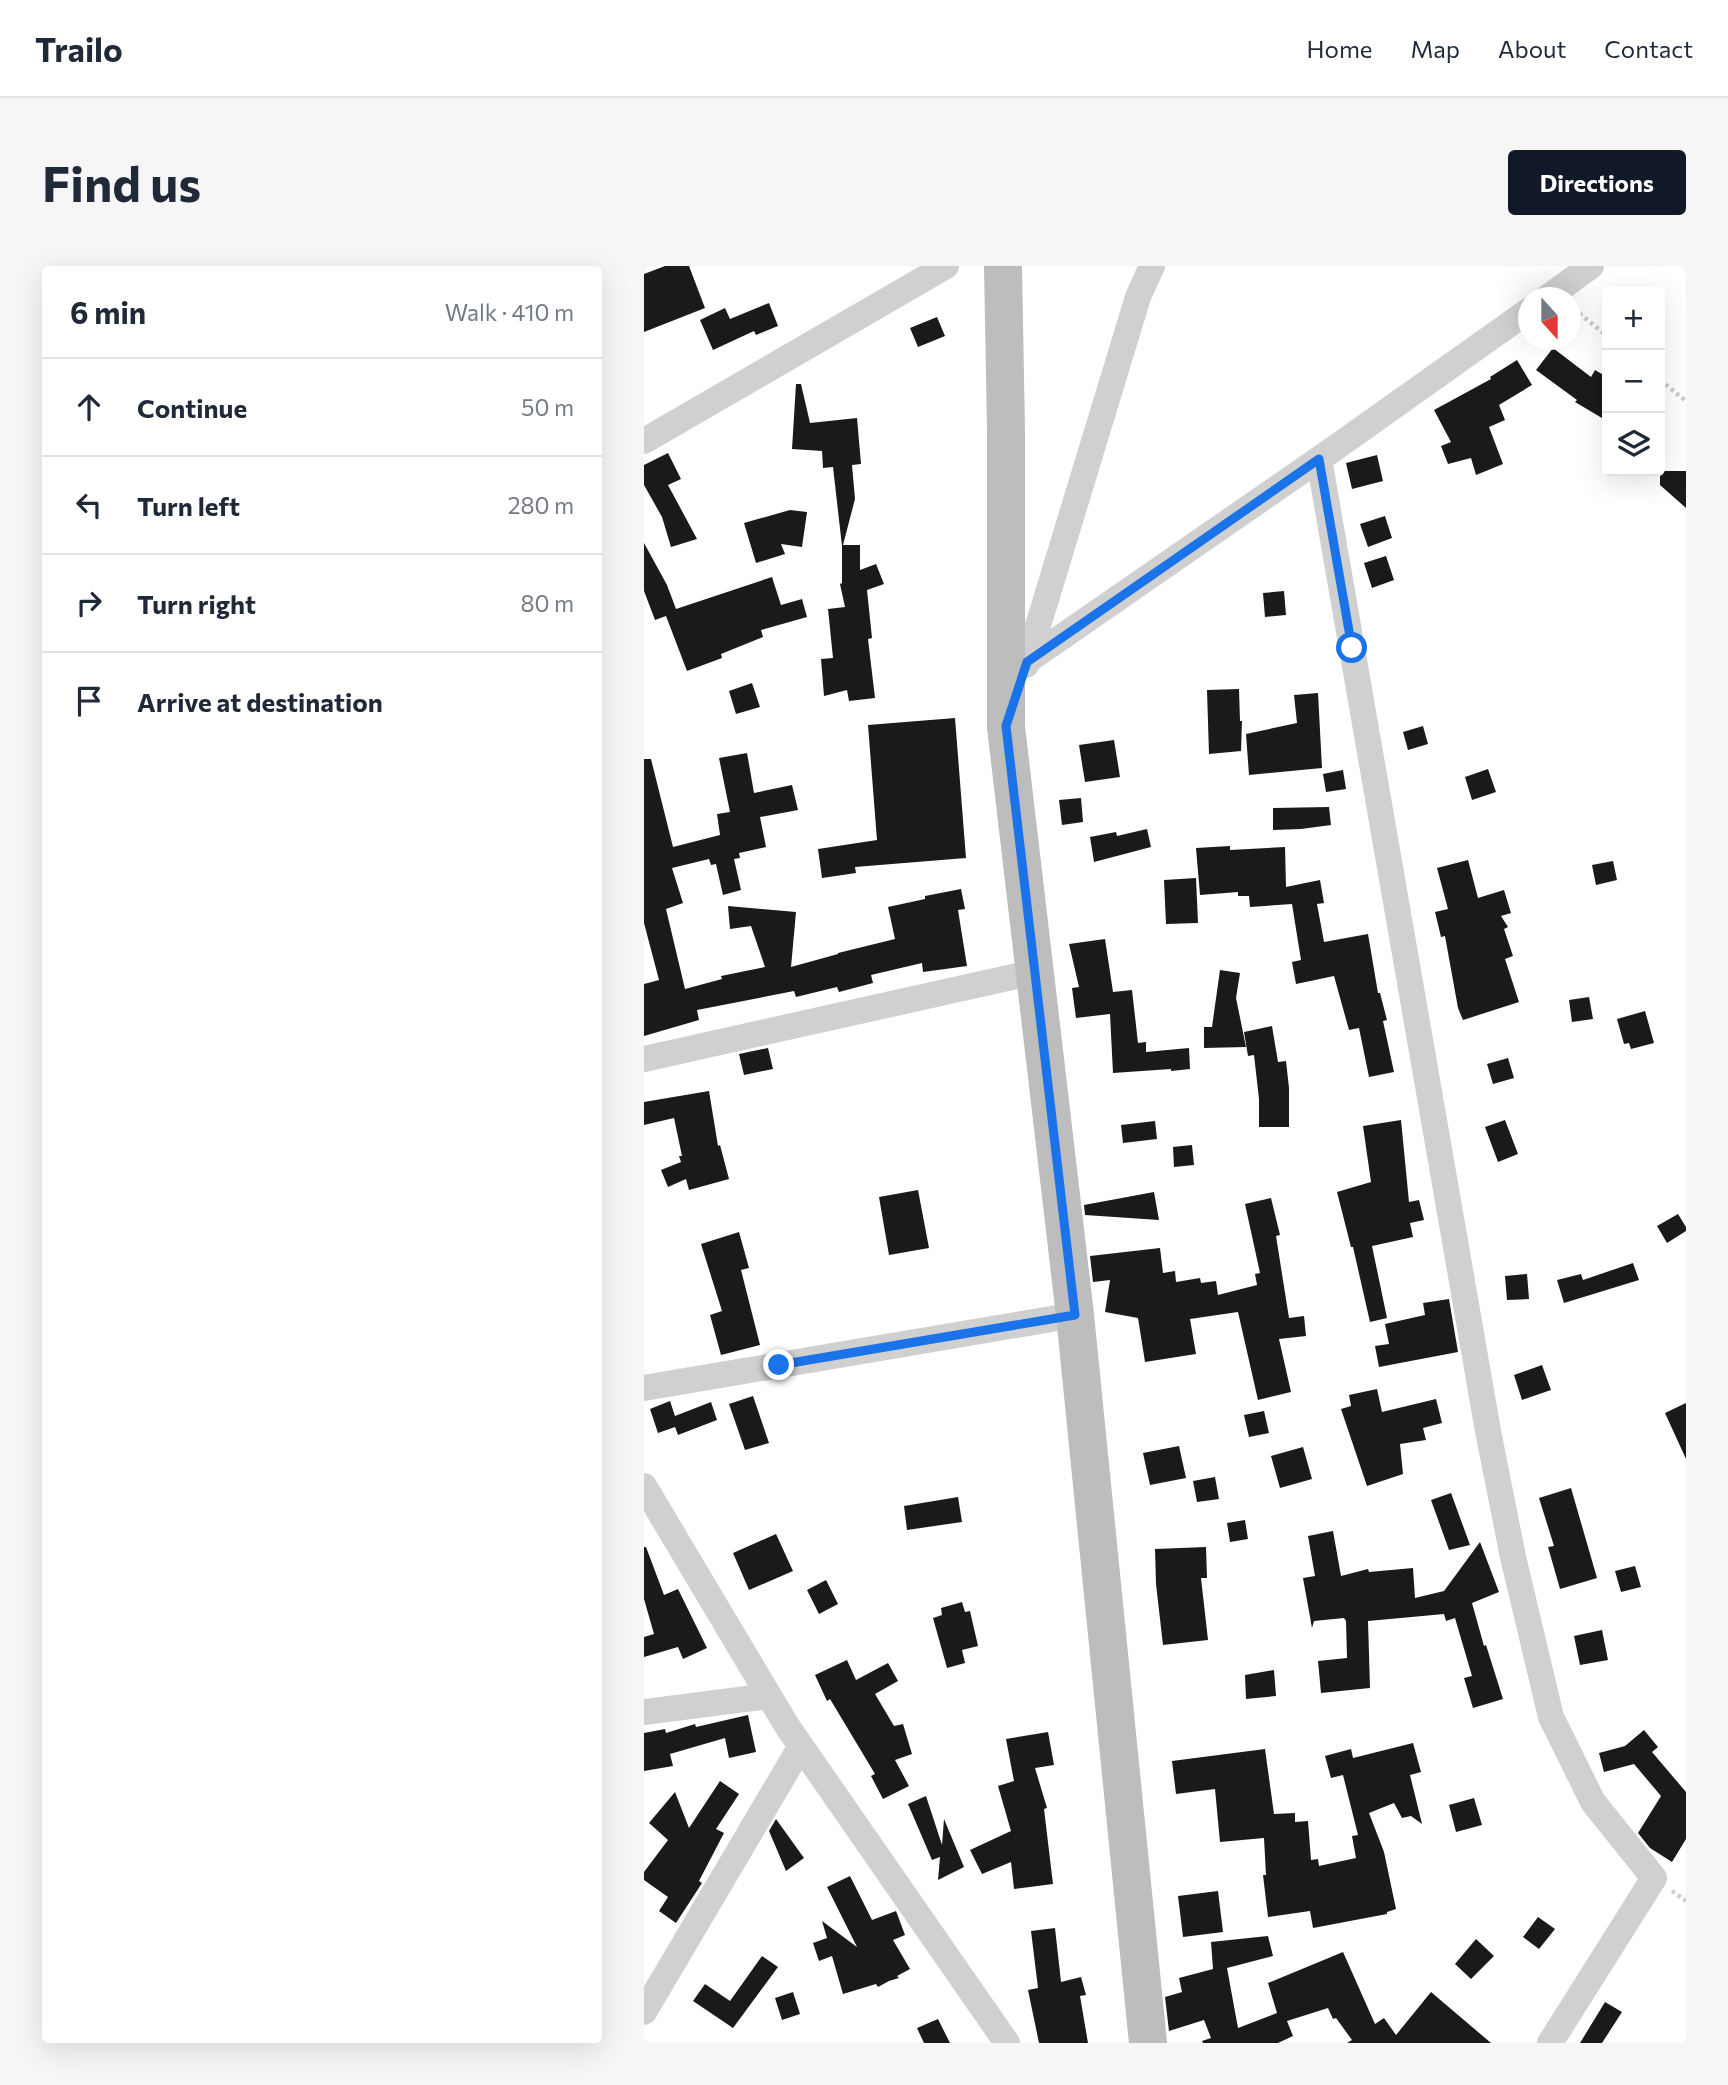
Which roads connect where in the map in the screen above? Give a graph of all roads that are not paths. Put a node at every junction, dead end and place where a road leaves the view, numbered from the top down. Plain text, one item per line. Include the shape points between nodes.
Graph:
1 (946, 266) edge
2 (1003, 266) edge
3 (1152, 266) edge
4 (1591, 266) edge
5 (1562, 287) edge
6 (1518, 318) edge
7 (644, 441) edge
8 (1319, 459) junction
9 (1027, 662) junction
10 (1006, 726) junction
11 (1035, 972) junction
12 (644, 1059) edge
13 (1075, 1315) junction
14 (644, 1388) edge
15 (644, 1486) edge
16 (769, 1696) junction
17 (644, 1712) edge
18 (801, 1746) junction
19 (644, 2012) edge
20 (1007, 2043) edge
21 (1148, 2043) edge
22 (1550, 2043) edge

1 - 7 street
2 - 10 main road
3 - 9 street via 1138,297
4 - 5 street
6 - 8 street
8 - 9 street
8 - 22 street via 1516,1570 1551,1717 1593,1802 1654,1878
9 - 10 street
10 - 11 main road
11 - 12 street
11 - 13 main road
13 - 14 street
13 - 21 main road
15 - 16 street
16 - 17 street
16 - 18 street
18 - 19 street
18 - 20 street

